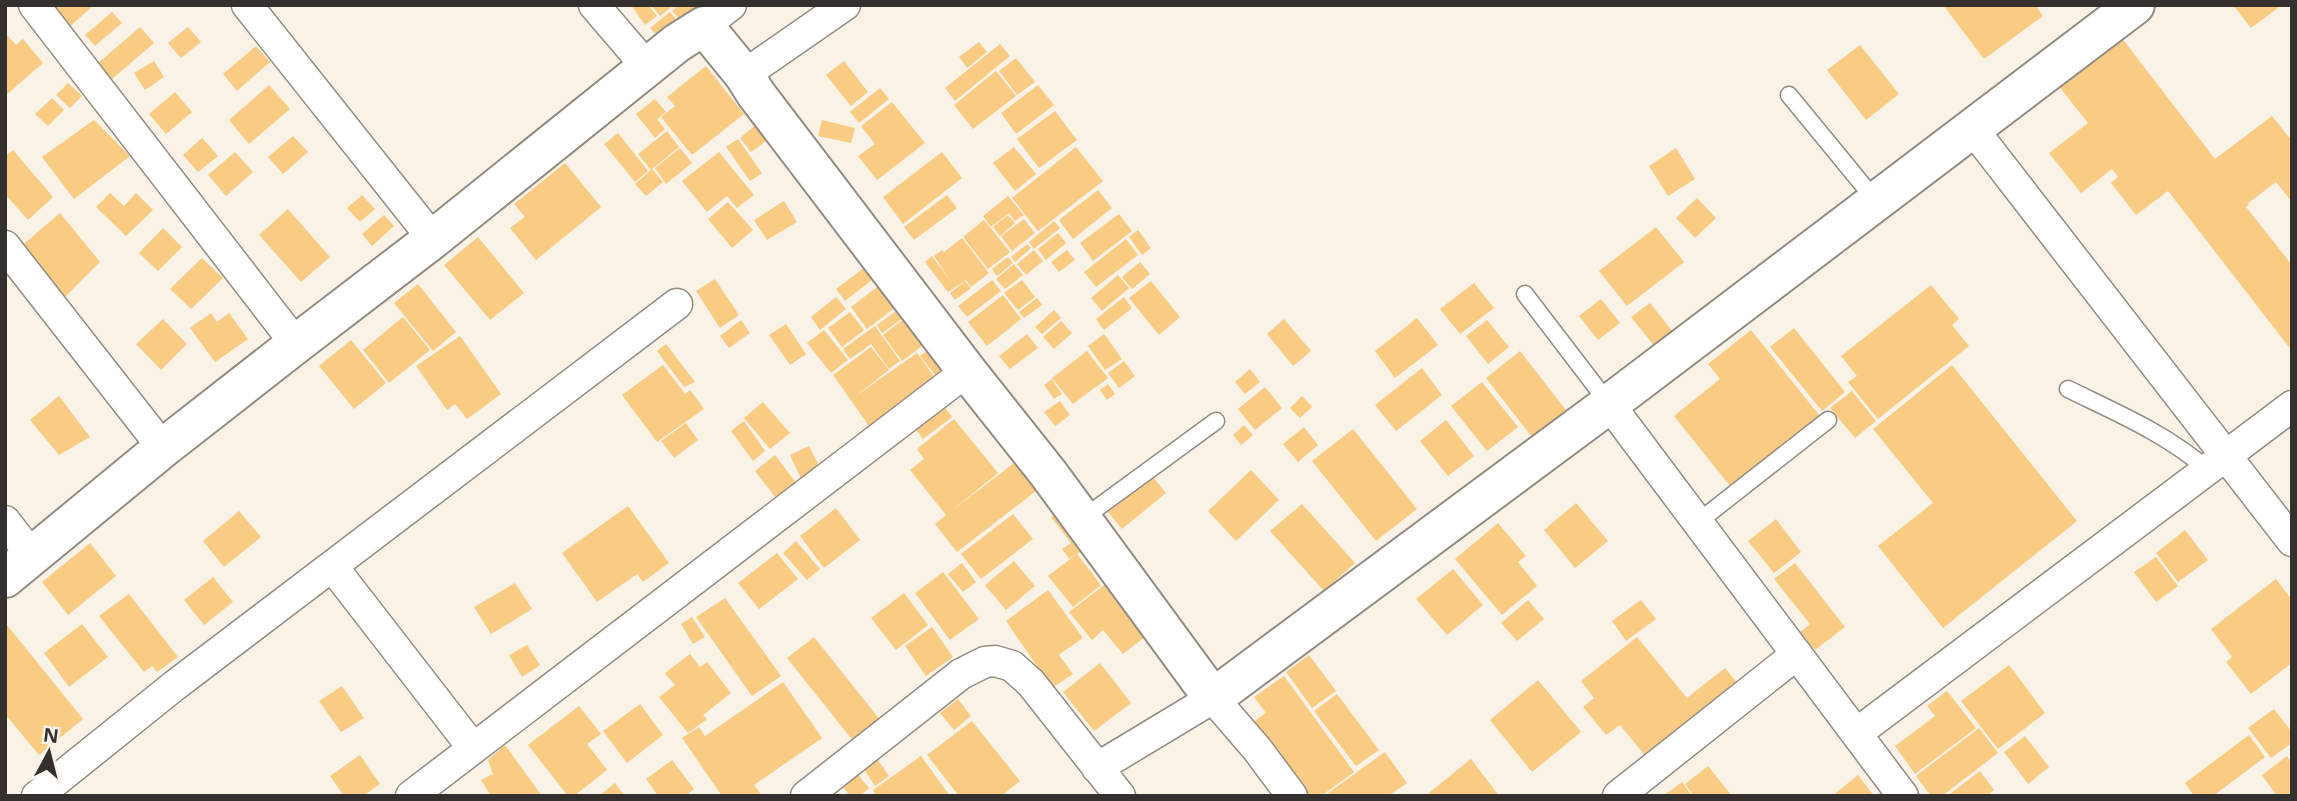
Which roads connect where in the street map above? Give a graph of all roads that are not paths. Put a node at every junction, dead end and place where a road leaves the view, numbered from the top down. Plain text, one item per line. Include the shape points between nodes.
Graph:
1 (34, 5) edge
2 (247, 5) edge
3 (594, 5) edge
4 (845, 5) edge
5 (2135, 5) edge
6 (718, 15) edge
7 (647, 67) junction
8 (744, 75) junction
9 (1789, 95) dead end
10 (1972, 128) junction
11 (1876, 201) junction
12 (433, 239) junction
13 (5, 246) edge
14 (1525, 294) dead end
15 (677, 304) dead end
16 (296, 344) junction
17 (967, 371) junction
18 (2068, 389) dead end
19 (1609, 404) junction
20 (2292, 406) edge
21 (1828, 420) dead end
22 (1216, 421) dead end
23 (163, 449) junction
24 (2218, 463) junction
25 (1082, 519) junction
26 (5, 521) edge
27 (1698, 523) junction
28 (2292, 541) edge
29 (332, 565) junction
30 (19, 567) edge
31 (1797, 654) junction
32 (1213, 698) junction
33 (1857, 733) junction
34 (473, 748) junction
35 (1097, 768) junction
36 (37, 796) edge
37 (411, 796) edge
38 (806, 796) edge
39 (1120, 796) edge
40 (1292, 796) edge
41 (1618, 796) edge
42 (1903, 796) edge

1 - 16 street
2 - 12 street
3 - 7 street
4 - 8 street
5 - 10 street
6 - 7 street
6 - 8 street
7 - 12 street
8 - 17 street
9 - 11 lane
10 - 11 street
10 - 24 street
11 - 19 street
12 - 16 street
13 - 23 street
14 - 19 lane
15 - 29 street
16 - 23 street
17 - 25 street
17 - 34 street
18 - 24 lane
19 - 27 street
19 - 32 street
20 - 24 street
21 - 27 lane
22 - 25 lane
23 - 30 street
24 - 28 street
24 - 33 street
25 - 32 street
26 - 30 street
27 - 31 street
29 - 34 street
29 - 36 street
31 - 33 street
31 - 41 street
32 - 35 street
32 - 40 street
33 - 42 street
34 - 37 street
35 - 38 street via 1031,683 1012,666 995,661 961,674
35 - 39 street

